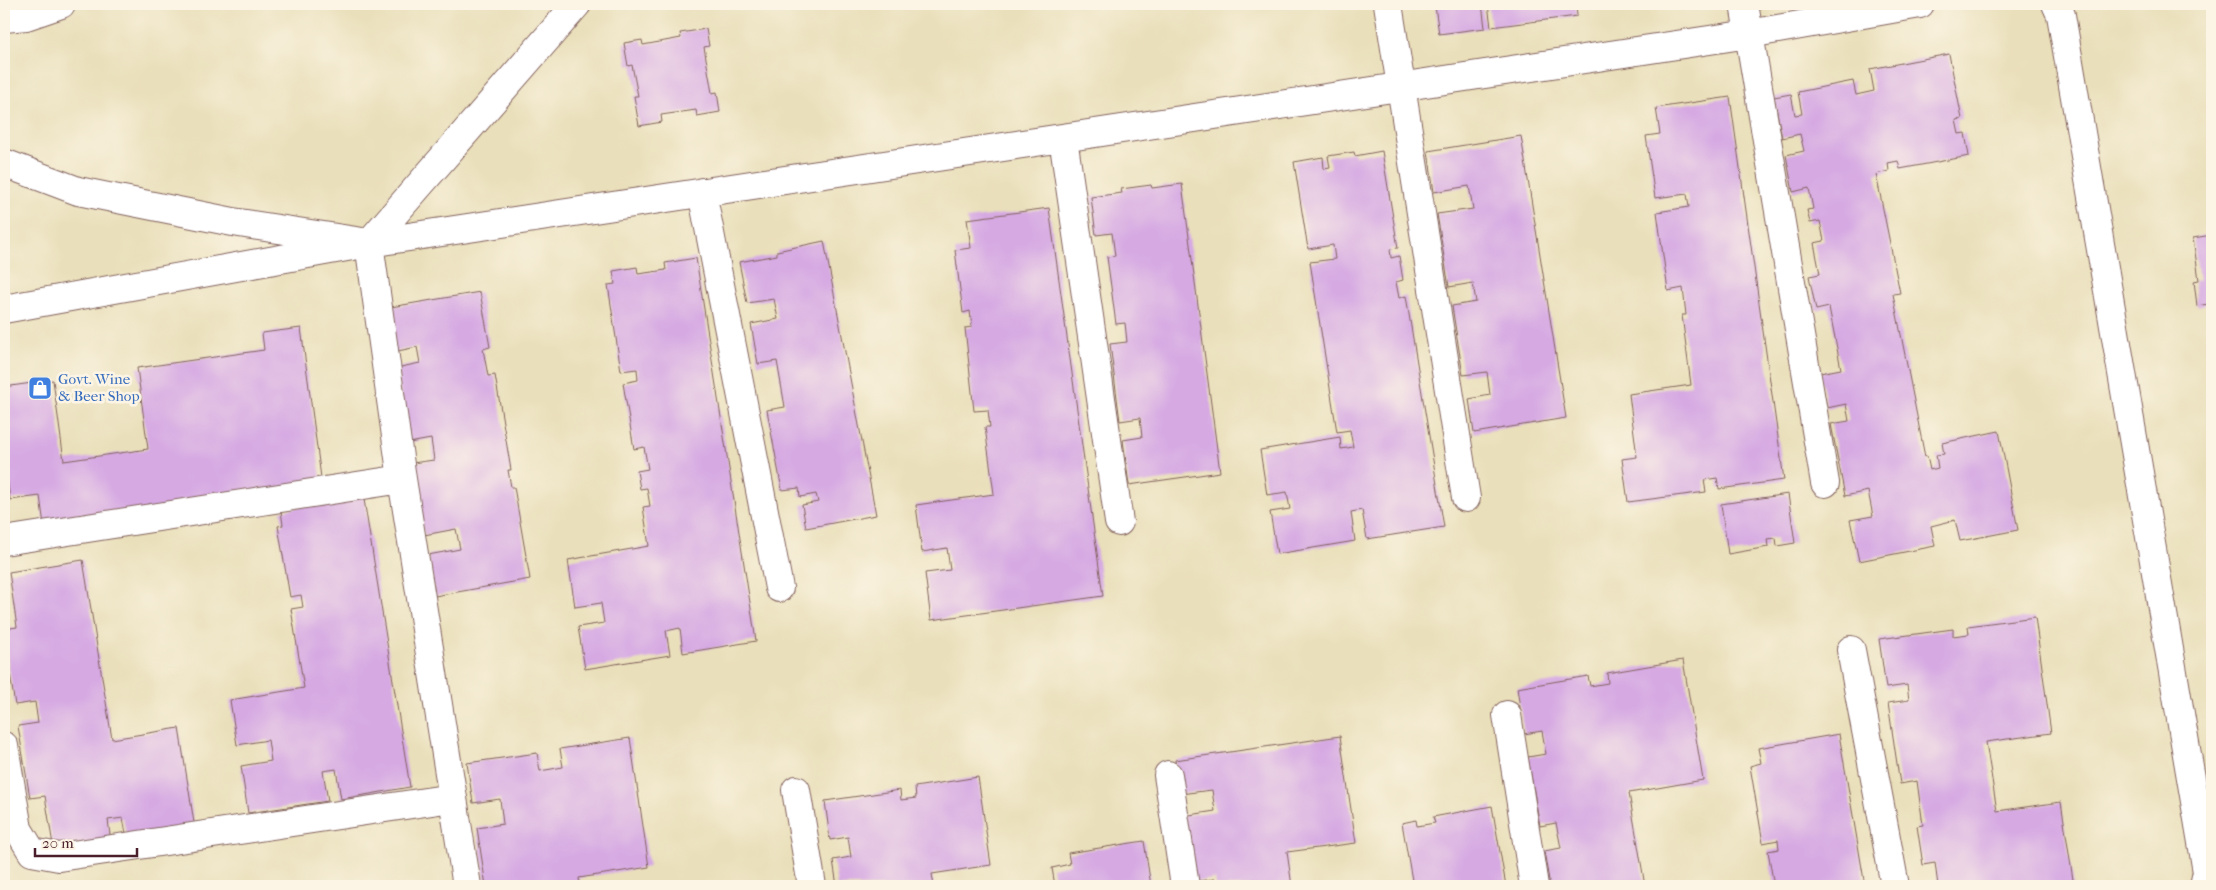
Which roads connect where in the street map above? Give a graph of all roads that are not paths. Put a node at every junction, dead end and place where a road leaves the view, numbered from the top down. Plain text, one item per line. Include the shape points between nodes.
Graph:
1 (61, 4) edge
2 (1388, 4) edge
3 (1744, 4) edge
4 (1920, 4) edge
5 (2056, 4) edge
6 (564, 8) edge
7 (4, 18) edge
8 (1750, 34) junction
9 (1400, 87) junction
10 (1063, 138) junction
11 (4, 163) edge
12 (702, 192) junction
13 (369, 243) junction
14 (4, 309) edge
15 (402, 479) junction
16 (1825, 483) dead end
17 (1466, 498) dead end
18 (1119, 522) dead end
19 (4, 541) edge
20 (779, 588) dead end
21 (1850, 650) dead end
22 (1507, 715) dead end
23 (4, 746) edge
24 (1168, 776) dead end
25 (796, 790) dead end
26 (452, 798) junction
27 (467, 886) edge
28 (812, 886) edge
29 (1185, 886) edge
30 (1534, 886) edge
31 (1895, 886) edge
32 (2204, 886) edge

1 - 7 street via 26,16
2 - 9 street
3 - 8 street
4 - 8 street
5 - 32 street via 2063,24 2207,872
6 - 13 street
8 - 9 street
8 - 16 street
9 - 10 street
9 - 17 street
10 - 12 street
10 - 18 street
11 - 13 street via 78,191 233,222
12 - 13 street
12 - 20 street
13 - 14 street
13 - 15 street
15 - 19 street
15 - 26 street
21 - 31 street
22 - 30 street
23 - 26 street via 18,829 32,852 59,857
24 - 29 street
25 - 28 street
26 - 27 street

